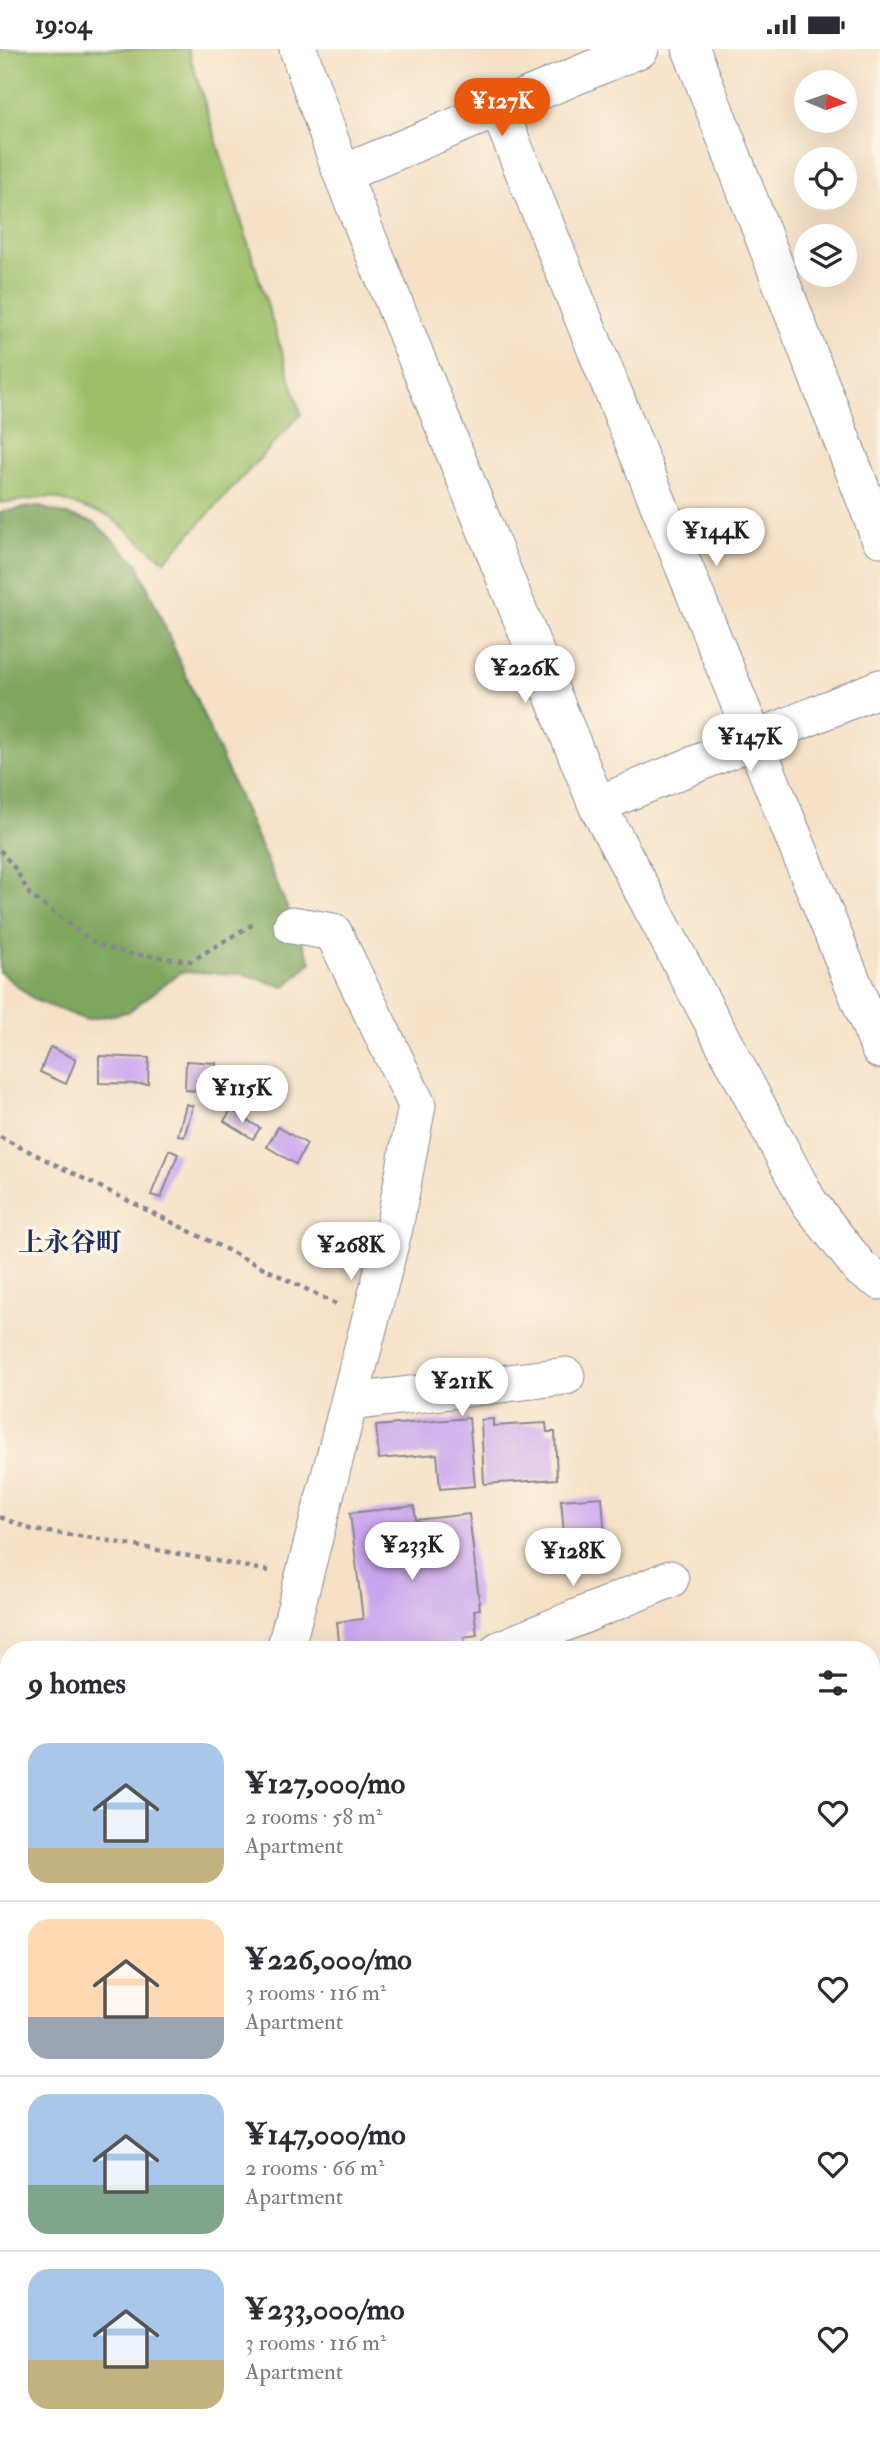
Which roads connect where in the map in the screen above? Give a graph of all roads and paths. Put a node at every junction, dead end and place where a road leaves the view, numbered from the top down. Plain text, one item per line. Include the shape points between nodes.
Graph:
1 (298, 49) edge
2 (640, 49) edge
3 (691, 49) edge
4 (498, 108) junction
5 (342, 174) junction
6 (880, 538) edge
7 (880, 688) edge
8 (755, 741) junction
9 (597, 805) junction
10 (0, 850) edge
11 (292, 925) joint
12 (880, 1050) edge
13 (0, 1137) edge
14 (880, 1281) edge
15 (371, 1322) junction
16 (566, 1376) dead end
17 (351, 1402) junction
18 (0, 1518) edge
19 (304, 1578) junction
20 (670, 1579) dead end
21 (287, 1641) edge
22 (521, 1641) edge

1 - 5 street
2 - 4 street
3 - 6 street
4 - 5 street
4 - 8 street
5 - 9 street
7 - 8 street
8 - 9 street
8 - 12 street
9 - 14 street via 808,1201 861,1269
10 - 11 path via 30,895 96,944 125,953 191,961 280,908 292,909
11 - 15 street via 333,932 417,1105
13 - 15 path
15 - 17 street
16 - 17 street
17 - 19 street
18 - 19 path via 33,1530
19 - 21 street
20 - 22 street

